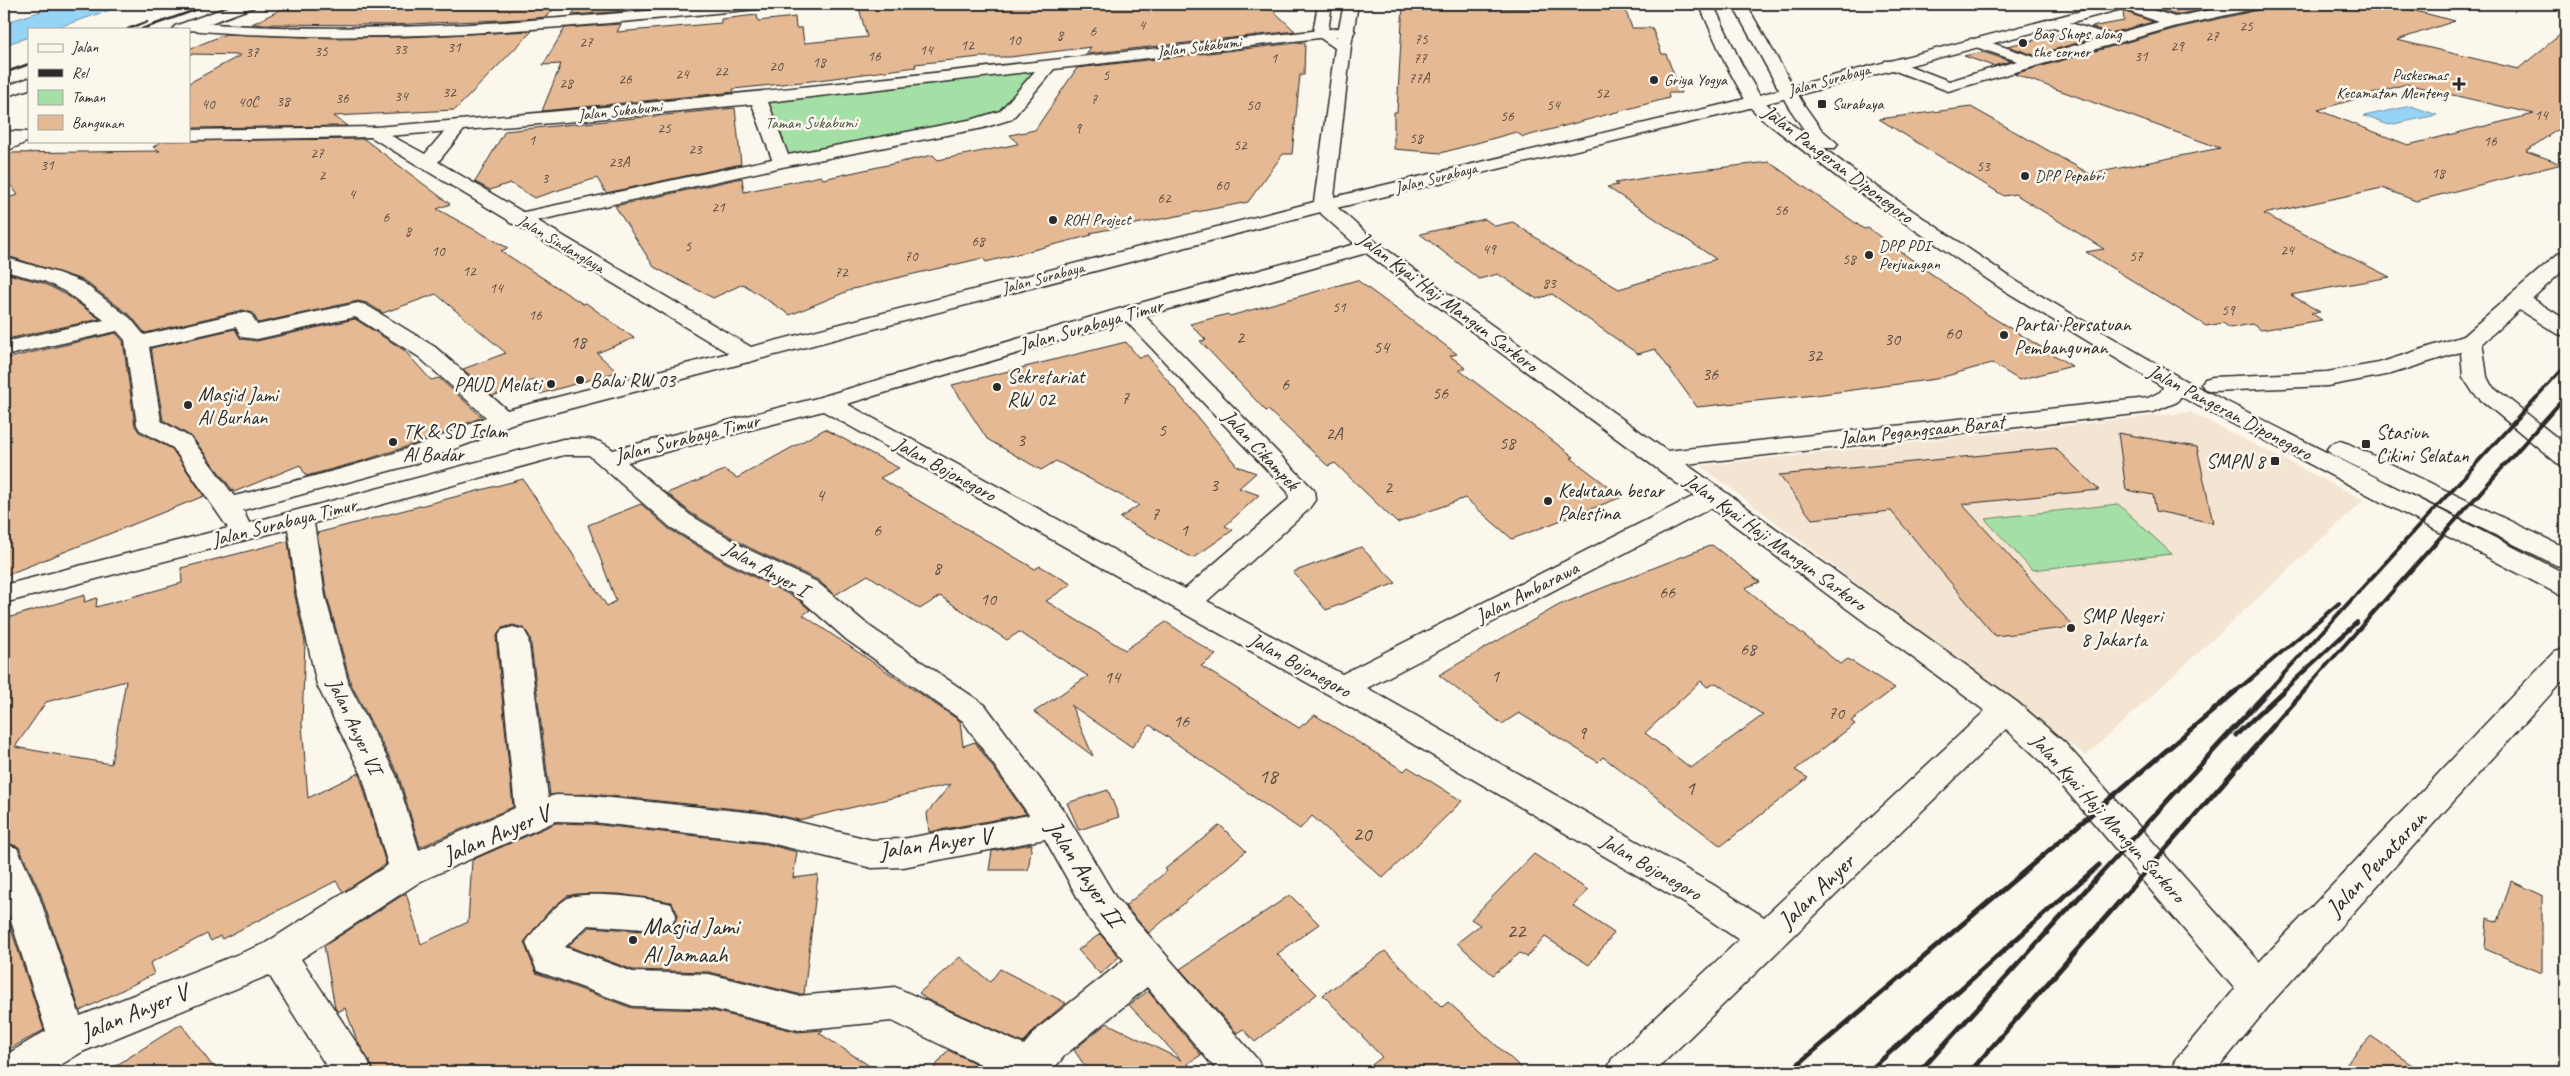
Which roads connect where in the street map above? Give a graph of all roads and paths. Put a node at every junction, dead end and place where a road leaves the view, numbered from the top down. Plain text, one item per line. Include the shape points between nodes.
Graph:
1 (249, 4) edge
2 (766, 4) edge
3 (1325, 4) edge
4 (1351, 4) edge
5 (1706, 4) edge
6 (1739, 4) edge
7 (2257, 4) edge
8 (2127, 6) edge
9 (2174, 22) junction
10 (2061, 25) junction
11 (184, 27) edge
12 (1320, 32) junction
13 (1346, 39) junction
14 (2110, 40) junction
15 (1976, 42) junction
16 (2027, 60) junction
17 (1050, 64) junction
18 (1891, 64) junction
19 (28, 83) edge
20 (1789, 90) junction
21 (4, 92) edge
22 (758, 98) junction
23 (1754, 101) junction
24 (459, 125) junction
25 (374, 132) junction
26 (190, 134) edge
27 (4, 136) edge
28 (26, 137) edge
29 (4, 147) edge
30 (782, 162) junction
31 (427, 164) junction
32 (1323, 205) junction
33 (517, 219) junction
34 (1369, 246) junction
35 (2566, 257) edge
36 (2002, 261) junction
37 (4, 263) edge
38 (1980, 265) junction
39 (2519, 300) junction
40 (1130, 313) junction
41 (122, 322) junction
42 (2566, 329) edge
43 (2471, 341) junction
44 (137, 343) junction
45 (4, 349) edge
46 (748, 355) junction
47 (2212, 384) junction
48 (2176, 385) junction
49 (826, 403) junction
50 (502, 419) junction
51 (2566, 458) edge
52 (607, 459) junction
53 (1660, 459) junction
54 (1713, 496) junction
55 (228, 506) junction
56 (300, 518) junction
57 (241, 532) junction
58 (2566, 559) edge
59 (2566, 586) edge
60 (4, 594) edge
61 (1187, 602) junction
62 (513, 637) dead end
63 (2566, 658) edge
64 (1342, 688) junction
65 (2006, 710) junction
66 (974, 713) joint
67 (533, 815) junction
68 (1054, 824) junction
69 (4, 858) edge
70 (408, 872) junction
71 (658, 915) dead end
72 (1767, 938) junction
73 (277, 955) junction
74 (1150, 963) junction
75 (2259, 989) junction
76 (68, 1039) junction
77 (13, 1072) edge
78 (353, 1072) edge
79 (1243, 1072) edge
80 (1626, 1072) edge
81 (2190, 1072) edge

1 - 11 street
2 - 11 street via 563,22 374,31
3 - 12 street
4 - 13 street
5 - 23 street, Jalan Pangeran Diponegoro
6 - 20 street, Jalan Pangeran Diponegoro
7 - 9 street
8 - 9 street
8 - 10 street, Jalan Surabaya
9 - 14 street
10 - 14 street
10 - 15 street, Jalan Surabaya
12 - 13 street, Jalan Sukabumi
12 - 17 street, Jalan Sukabumi
13 - 32 street
14 - 16 street
15 - 16 street
15 - 18 street, Jalan Surabaya
16 - 18 street via 1948,86
17 - 22 street, Jalan Sukabumi
17 - 30 street via 1006,115 978,124
18 - 20 street, Jalan Surabaya
19 - 21 street
20 - 23 street, Jalan Surabaya
20 - 36 street, Jalan Pangeran Diponegoro via 1796,106 1820,138 1876,179
22 - 24 street, Jalan Sukabumi
22 - 30 street
23 - 32 street, Jalan Surabaya
23 - 38 street, Jalan Pangeran Diponegoro via 1847,175
24 - 25 street, Jalan Sukabumi
24 - 31 street
25 - 26 street, Jalan Sukabumi
25 - 31 street, Jalan Sindanglaya
27 - 28 street
28 - 29 street
30 - 33 street
31 - 33 street, Jalan Sindanglaya
32 - 34 street, Jalan Kyai Haji Mangun Sarkoro
32 - 46 street, Jalan Surabaya
33 - 46 street, Jalan Sindanglaya
34 - 40 street, Jalan Surabaya Timur
34 - 53 street, Jalan Kyai Haji Mangun Sarkoro
35 - 39 street
36 - 38 street
36 - 47 street, Jalan Pangeran Diponegoro via 2096,319
37 - 41 street via 74,287
38 - 48 street, Jalan Pangeran Diponegoro
39 - 42 street
39 - 43 street
40 - 49 street, Jalan Surabaya Timur
40 - 61 street, Jalan Cikampek via 1301,490 1302,500 1298,504
41 - 44 street
41 - 45 street
43 - 47 street via 2375,371 2327,379
43 - 51 street via 2475,376 2482,389
44 - 50 street via 243,319 249,332 257,332 358,310 427,352
44 - 55 street via 150,426 182,443
46 - 50 street, Jalan Surabaya
47 - 58 street, Jalan Pangeran Diponegoro via 2270,416
48 - 53 street, Jalan Pegangsaan Barat via 2169,397 2153,405
48 - 59 street, Jalan Pangeran Diponegoro
49 - 52 street, Jalan Surabaya Timur
49 - 61 street, Jalan Bojonegoro
50 - 55 street, Jalan Surabaya via 404,460
52 - 56 street, Jalan Surabaya Timur via 595,447 563,447
52 - 66 street, Jalan Anyer I via 680,521 807,589 858,633
53 - 54 street, Jalan Kyai Haji Mangun Sarkoro
54 - 64 street, Jalan Ambarawa
54 - 65 street, Jalan Kyai Haji Mangun Sarkoro
55 - 57 street
56 - 57 street, Jalan Surabaya Timur
56 - 70 street, Jalan Anyer VI via 310,596 333,685 379,775
57 - 60 street, Jalan Surabaya Timur
61 - 64 street, Jalan Bojonegoro
62 - 67 street
63 - 75 street, Jalan Penataran
64 - 72 street, Jalan Bojonegoro via 1699,894
65 - 72 street, Jalan Anyer
65 - 75 street, Jalan Kyai Haji Mangun Sarkoro via 2053,752
66 - 68 street, Jalan Anyer II
67 - 68 street, Jalan Anyer V via 556,808 592,809 766,828 872,854 903,853
67 - 70 street, Jalan Anyer V
68 - 74 street, Jalan Anyer II via 1104,909
69 - 76 street via 20,893
70 - 73 street, Jalan Anyer V
71 - 74 street via 580,909 545,943 550,960 633,989 709,992 798,1013 895,1004 1030,1068 1051,1042
72 - 80 street, Jalan Anyer
73 - 76 street, Jalan Anyer V
73 - 78 street
74 - 79 street, Jalan Anyer II
75 - 81 street, Jalan Penataran
76 - 77 street, Jalan Anyer V

